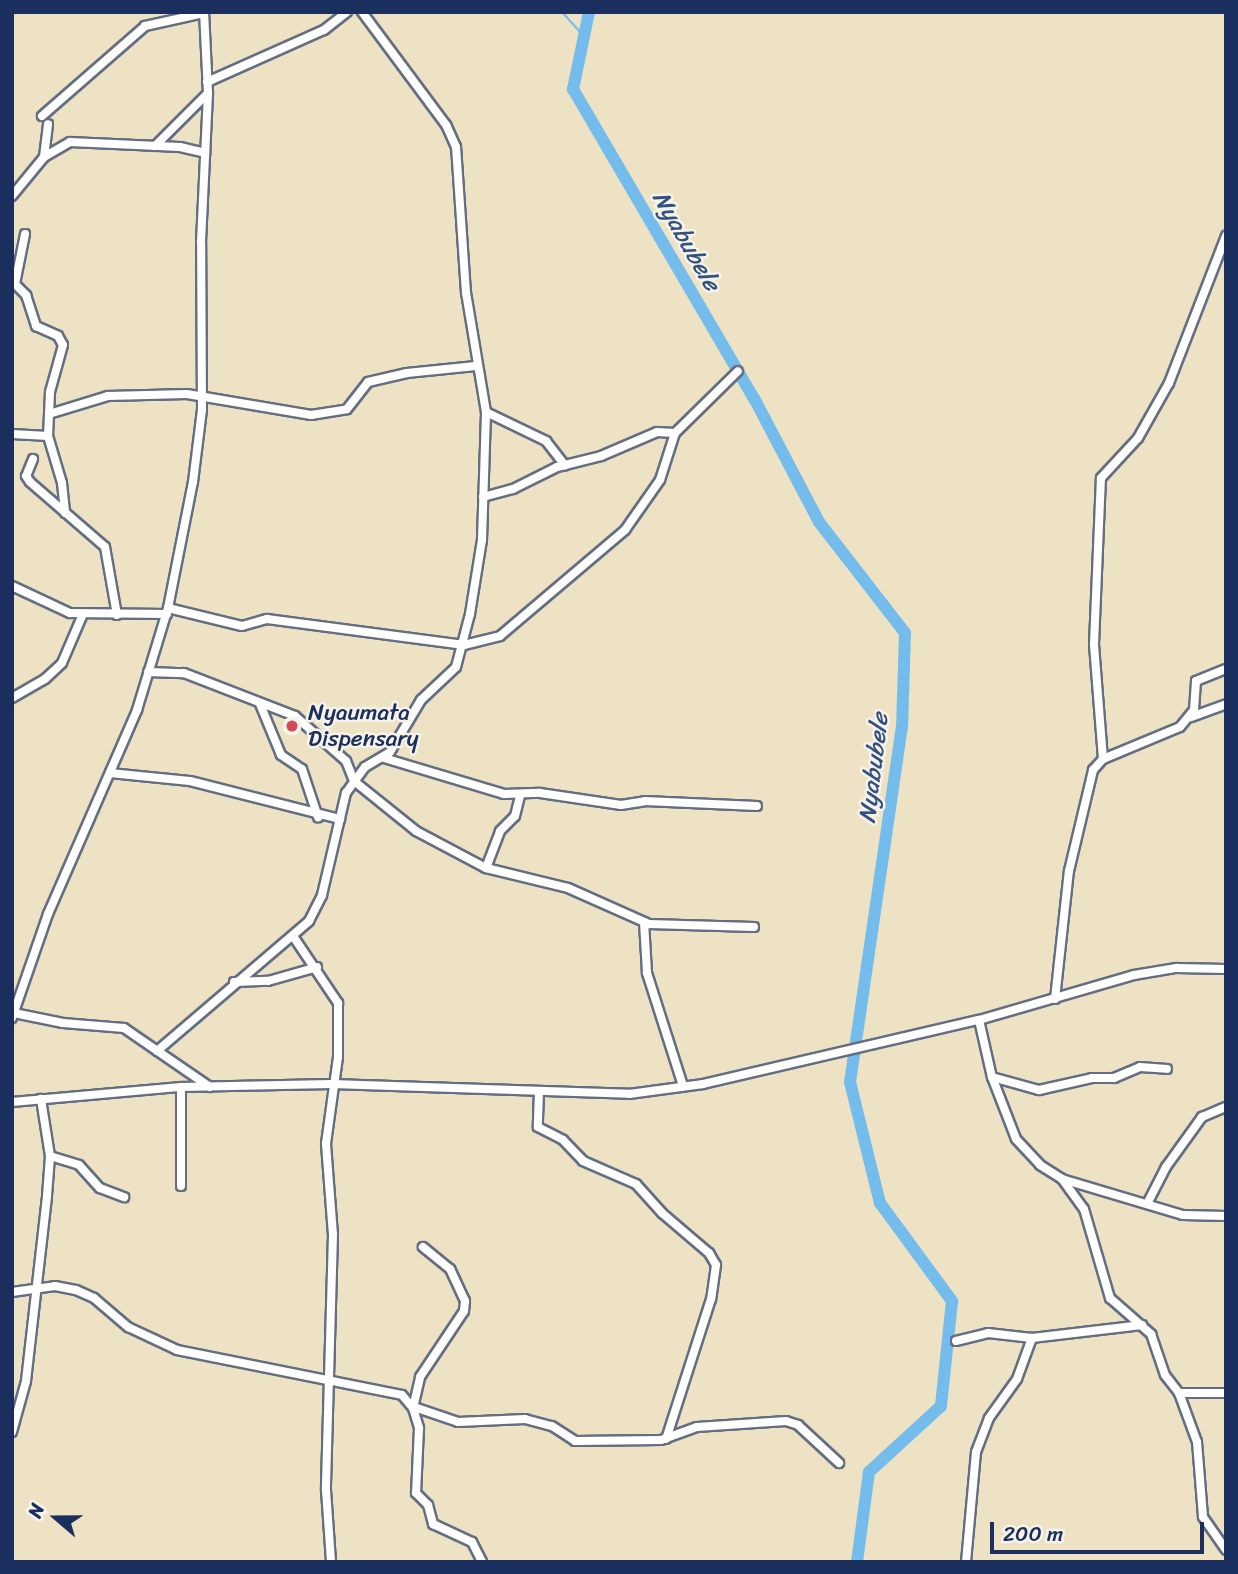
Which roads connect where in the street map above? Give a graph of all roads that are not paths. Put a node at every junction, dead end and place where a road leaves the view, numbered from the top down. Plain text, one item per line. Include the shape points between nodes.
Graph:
1 (204, 12) edge
2 (347, 12) edge
3 (362, 12) edge
4 (207, 82) junction
5 (208, 93) junction
6 (43, 116) dead end
7 (48, 124) dead end
8 (155, 146) junction
9 (205, 153) junction
10 (44, 157) junction
11 (12, 196) edge
12 (24, 234) dead end
13 (1226, 236) edge
14 (476, 366) junction
15 (738, 372) dead end
16 (201, 395) junction
17 (486, 412) junction
18 (49, 414) junction
19 (676, 433) junction
20 (12, 434) edge
21 (48, 436) junction
22 (33, 459) dead end
23 (565, 465) junction
24 (483, 497) junction
25 (65, 513) junction
26 (12, 586) edge
27 (168, 611) junction
28 (83, 614) junction
29 (117, 615) junction
30 (464, 645) junction
31 (1226, 669) edge
32 (148, 672) junction
33 (12, 698) edge
34 (260, 704) junction
35 (1226, 704) edge
36 (1191, 717) junction
37 (384, 758) junction
38 (1103, 759) junction
39 (110, 773) junction
40 (354, 781) junction
41 (520, 796) junction
42 (757, 806) dead end
43 (318, 817) junction
44 (340, 820) junction
45 (486, 868) junction
46 (644, 922) junction
47 (754, 927) dead end
48 (293, 936) junction
49 (317, 967) junction
50 (1226, 969) edge
51 (234, 982) junction
52 (1055, 999) junction
53 (13, 1015) edge
54 (979, 1020) junction
55 (157, 1051) junction
56 (1167, 1069) dead end
57 (992, 1077) junction
58 (332, 1084) junction
59 (683, 1086) junction
60 (181, 1087) junction
61 (210, 1087) junction
62 (539, 1091) junction
63 (41, 1099) junction
64 (12, 1102) edge
65 (1226, 1107) edge
66 (50, 1156) junction
67 (1062, 1180) junction
68 (181, 1186) dead end
69 (124, 1197) dead end
70 (1147, 1204) junction
71 (1226, 1216) edge
72 (424, 1247) dead end
73 (38, 1289) junction
74 (12, 1292) edge
75 (1142, 1325) junction
76 (1032, 1338) junction
77 (956, 1341) dead end
78 (332, 1383) junction
79 (1179, 1393) junction
80 (1226, 1393) edge
81 (413, 1408) junction
82 (12, 1432) edge
83 (666, 1438) junction
84 (839, 1463) dead end
85 (1226, 1550) edge
86 (331, 1562) edge
87 (482, 1562) edge
88 (966, 1562) edge

1 - 4 street
1 - 6 street via 145,26
2 - 4 street via 324,30
3 - 14 street via 453,138
4 - 5 street
5 - 8 street
5 - 9 street
7 - 10 street
8 - 9 street
8 - 10 street via 77,142
9 - 16 street
10 - 11 street
12 - 18 street via 15,284 26,295 36,326 58,335 63,345 54,369
13 - 38 street via 1169,383 1138,438 1101,478 1094,644
14 - 16 street via 368,382 347,409 311,415 257,409
14 - 17 street
15 - 19 street
16 - 18 street via 108,396
16 - 27 street via 198,456
17 - 23 street via 550,443
17 - 24 street
18 - 21 street
19 - 23 street via 657,432 601,456
19 - 30 street via 660,480 625,530 508,632
20 - 21 street
21 - 25 street via 62,483
22 - 25 street via 26,476
23 - 24 street
24 - 30 street via 480,562
25 - 29 street via 105,547
26 - 28 street via 64,611
27 - 29 street
27 - 30 street via 236,626 267,619
27 - 32 street
28 - 29 street
28 - 33 street via 62,663
30 - 37 street via 456,667 421,699
31 - 36 street via 1196,681
32 - 34 street via 184,673
32 - 39 street
34 - 40 street via 304,722 346,761
34 - 43 street via 281,755 302,769
35 - 36 street
36 - 38 street via 1161,738
37 - 40 street via 365,767
37 - 41 street via 466,786
38 - 52 street via 1086,786 1077,823
39 - 43 street via 190,780
39 - 53 street via 48,914
40 - 44 street
40 - 45 street via 416,831
41 - 42 street via 540,793 621,805 645,801
41 - 45 street via 515,816 500,831
43 - 44 street
44 - 48 street via 317,908
45 - 46 street via 568,888
46 - 47 street via 671,928
46 - 59 street via 647,973
48 - 49 street
48 - 51 street
49 - 51 street via 268,981
49 - 58 street via 338,1003 338,1057
50 - 52 street via 1176,968
51 - 55 street
52 - 54 street
53 - 55 street via 110,1024 142,1038
54 - 57 street
54 - 59 street
55 - 61 street
56 - 57 street via 1140,1067 1114,1078 1039,1090
57 - 67 street via 1016,1139 1041,1166
58 - 61 street
58 - 62 street
58 - 78 street via 326,1144 333,1234
59 - 62 street via 629,1094
60 - 61 street
60 - 63 street via 109,1097
60 - 68 street
62 - 83 street via 538,1127 563,1140 583,1161 636,1184 716,1265 711,1299
63 - 64 street
63 - 66 street
65 - 70 street via 1202,1117 1166,1167
66 - 69 street via 79,1165 100,1188
66 - 73 street
67 - 70 street
67 - 75 street via 1084,1209 1110,1298
70 - 71 street via 1183,1215
72 - 81 street via 450,1269 465,1301 464,1311 420,1377
73 - 74 street
73 - 78 street via 55,1286 86,1294 128,1327 177,1350
73 - 82 street via 24,1398
75 - 76 street
75 - 79 street via 1151,1334 1165,1375
76 - 77 street via 988,1333
76 - 88 street via 1017,1379 989,1418 976,1452
78 - 81 street via 394,1392
78 - 86 street via 326,1490
79 - 80 street
79 - 85 street via 1197,1443 1203,1517
81 - 83 street via 458,1422 525,1419 552,1426 575,1441
81 - 87 street via 419,1428 415,1493 428,1505 433,1524 472,1542
83 - 84 street via 697,1427 786,1421 798,1425

